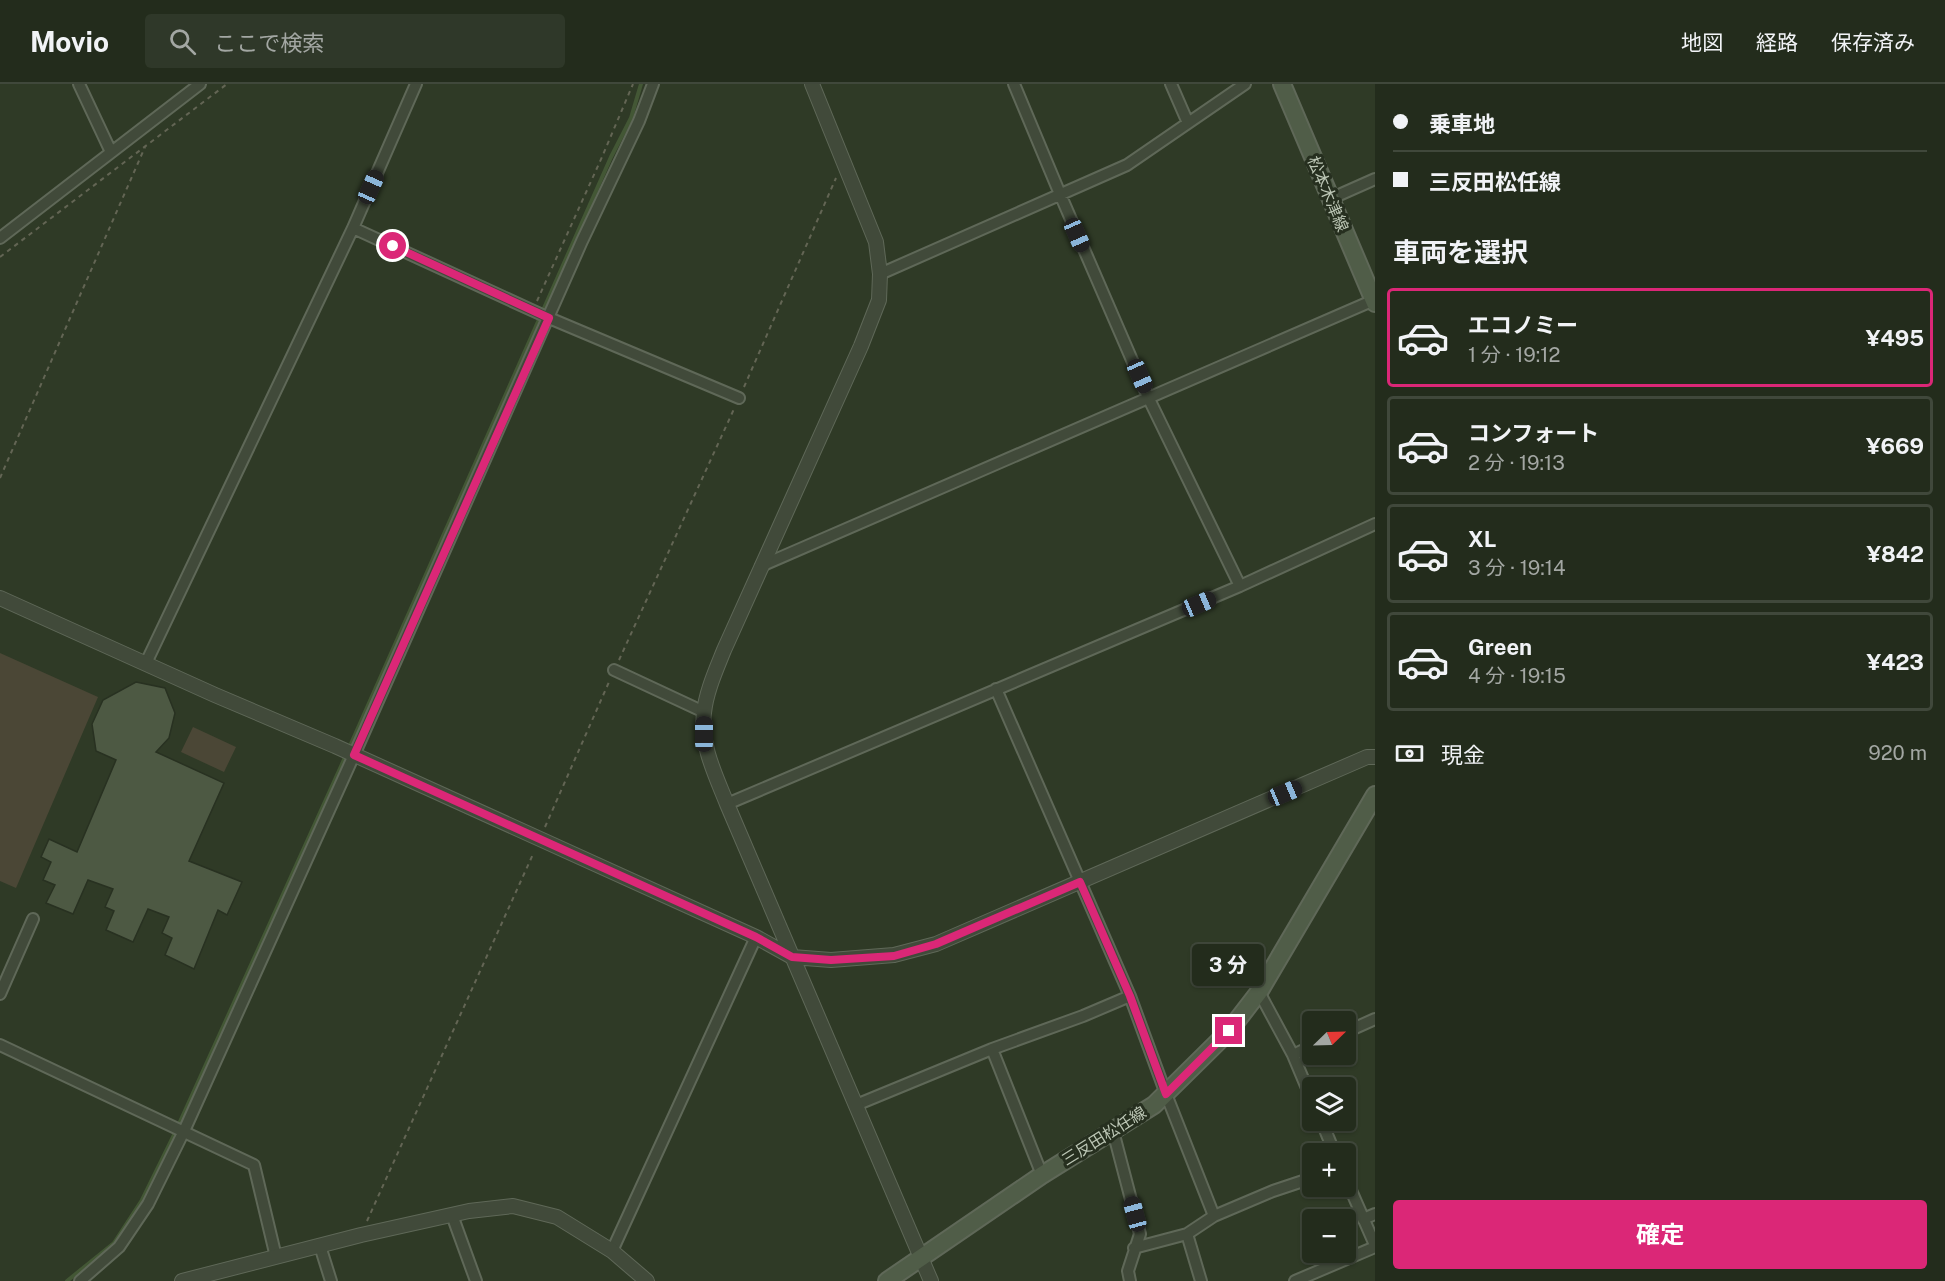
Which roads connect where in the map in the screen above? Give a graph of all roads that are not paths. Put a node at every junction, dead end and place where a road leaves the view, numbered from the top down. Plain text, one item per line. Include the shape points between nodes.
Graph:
1 (79, 84) edge
2 (200, 84) edge
3 (416, 84) edge
4 (653, 84) edge
5 (812, 84) edge
6 (1014, 84) edge
7 (1170, 84) edge
8 (1245, 84) edge
9 (1282, 84) edge
10 (1188, 123) junction
11 (111, 152) junction
12 (1375, 179) edge
13 (1060, 194) junction
14 (1330, 198) junction
15 (353, 228) junction
16 (0, 238) edge
17 (879, 274) junction
18 (1374, 301) edge
19 (547, 317) junction
20 (1148, 397) junction
21 (739, 398) road end
22 (1375, 524) edge
23 (761, 566) junction
24 (1240, 586) junction
25 (0, 598) edge
26 (146, 663) junction
27 (614, 670) road end
28 (996, 689) junction
29 (704, 712) junction
30 (354, 755) junction
31 (1375, 757) edge
32 (1375, 795) edge
33 (727, 804) junction
34 (1080, 882) junction
35 (33, 919) dead end
36 (756, 937) junction
37 (792, 957) junction
38 (1259, 992) junction
39 (0, 994) edge
40 (1130, 996) junction
41 (1375, 1020) edge
42 (1356, 1028) edge
43 (0, 1045) edge
44 (992, 1049) junction
45 (1302, 1051) edge
46 (1293, 1055) junction
47 (1302, 1077) edge
48 (1166, 1094) junction
49 (856, 1105) junction
50 (182, 1130) junction
51 (1113, 1131) junction
52 (1042, 1175) junction
53 (1302, 1181) edge
54 (1354, 1197) edge
55 (1375, 1214) edge
56 (452, 1215) junction
57 (1214, 1216) junction
58 (1363, 1219) junction
59 (1186, 1234) junction
60 (320, 1246) junction
61 (1375, 1246) edge
62 (1134, 1248) junction
63 (612, 1251) junction
64 (276, 1257) junction
65 (921, 1258) junction
66 (638, 1278) edge
67 (80, 1281) edge
68 (182, 1281) edge
69 (332, 1281) edge
70 (476, 1281) edge
71 (887, 1281) edge
72 (931, 1281) edge
73 (1130, 1281) edge
74 (1201, 1281) edge
75 (1295, 1281) edge

1 - 11 street
2 - 11 street
3 - 15 street
4 - 19 street
5 - 17 street via 876,242
6 - 13 street
7 - 10 street
8 - 10 street
9 - 14 main road, 松本木津線
10 - 13 street via 1127,165
11 - 16 street
12 - 14 street
13 - 17 street
13 - 20 street
14 - 18 main road, 松本木津線
15 - 19 street
15 - 26 street
17 - 23 street via 879,300 861,346
18 - 20 street
19 - 21 street
19 - 30 street
20 - 23 street
20 - 24 street
22 - 24 street
23 - 29 street via 714,675
24 - 28 street
25 - 26 street
26 - 30 street
27 - 29 street
28 - 33 street
28 - 34 street
29 - 33 street via 704,734
30 - 36 street
30 - 50 street
31 - 34 street via 1367,757
32 - 38 main road, 三反田松任線
33 - 37 street
34 - 37 street via 936,944 894,956 831,960
34 - 40 street
35 - 39 street
36 - 37 street
36 - 63 street
37 - 49 street
38 - 46 street
38 - 48 main road, 三反田松任線 via 1229,1031
40 - 44 street
40 - 48 street
41 - 42 street
43 - 50 street
44 - 49 street
44 - 52 street
45 - 46 street
46 - 47 street
48 - 51 main road, 三反田松任線
48 - 57 street
49 - 65 street
50 - 64 street via 254,1165
50 - 67 street via 148,1204 119,1247
51 - 52 main road, 三反田松任線
51 - 62 street via 1140,1234
52 - 65 main road, 三反田松任線
53 - 57 street
54 - 58 street
55 - 58 street
56 - 60 street
56 - 63 street via 513,1206 557,1217
56 - 70 street
57 - 59 street
58 - 61 street
59 - 62 street
59 - 74 street
60 - 64 street
60 - 69 street
61 - 75 street
62 - 73 street via 1128,1271
63 - 66 street
64 - 68 street
65 - 71 main road, 三反田松任線
65 - 72 street

